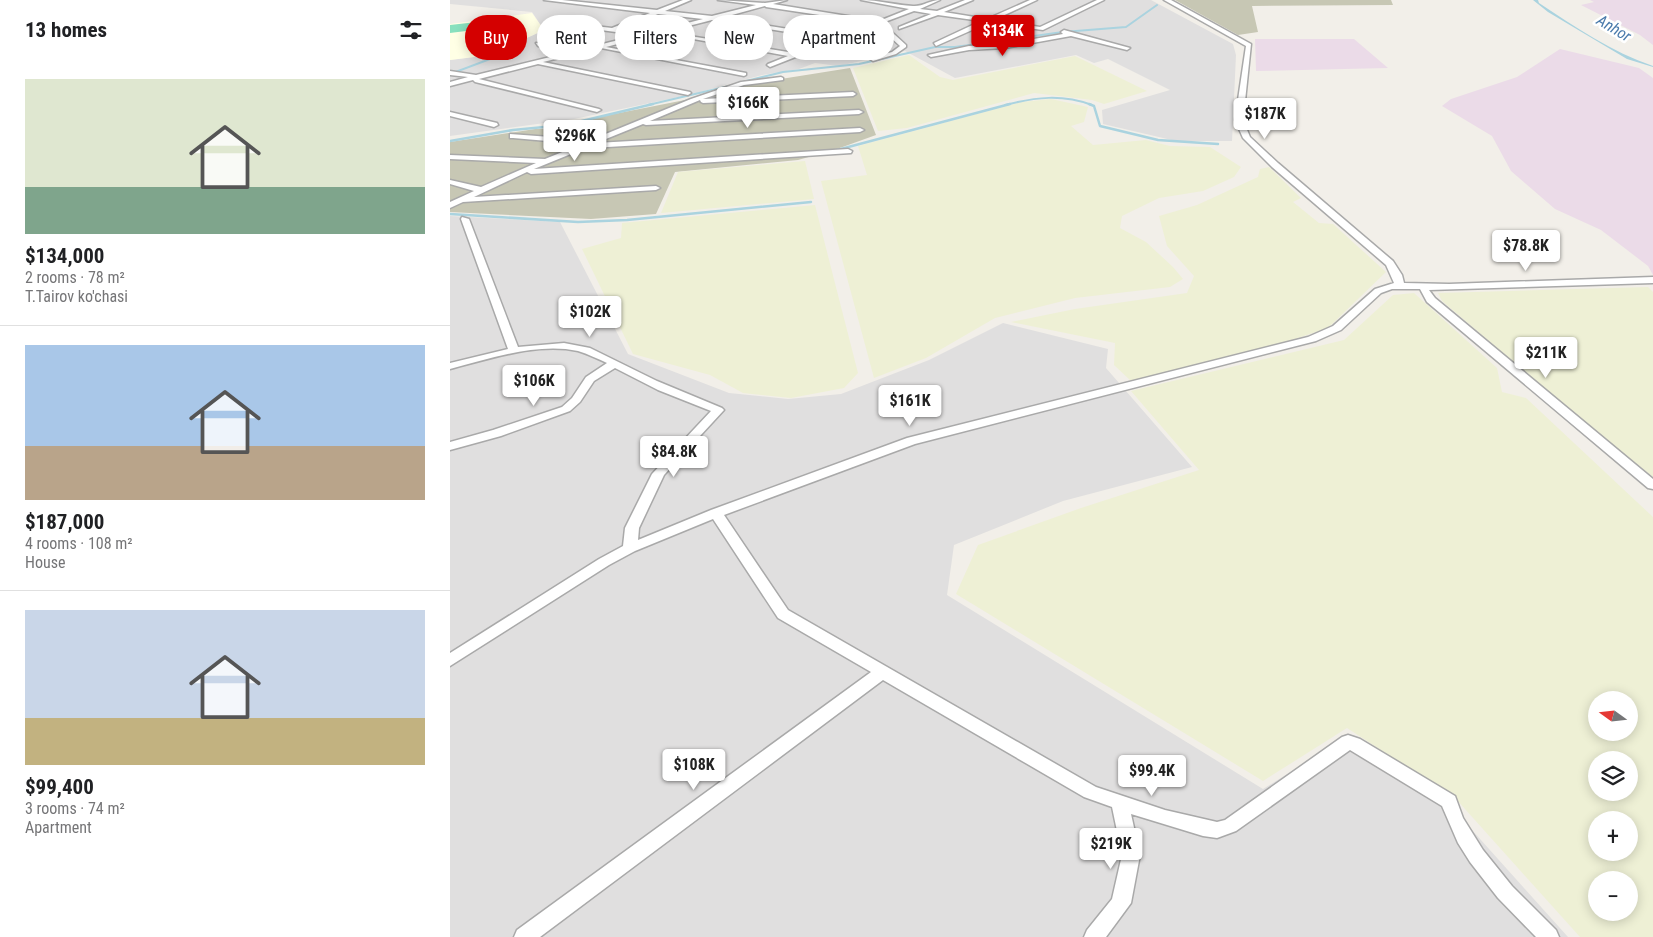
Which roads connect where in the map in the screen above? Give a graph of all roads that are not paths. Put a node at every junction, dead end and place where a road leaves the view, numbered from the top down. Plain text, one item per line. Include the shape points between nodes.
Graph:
1 (547, 0) edge
2 (688, 0) edge
3 (721, 0) edge
4 (784, 0) edge
5 (864, 0) edge
6 (937, 0) edge
7 (970, 0) edge
8 (1034, 0) edge
9 (1101, 0) edge
10 (1167, 0) edge
11 (766, 5) junction
12 (914, 9) junction
13 (656, 13) junction
14 (939, 13) junction
15 (724, 15) edge
16 (831, 15) edge
17 (894, 16) edge
18 (705, 17) edge
19 (988, 21) junction
20 (901, 28) dead end
21 (605, 29) edge
22 (1041, 29) junction
23 (612, 30) junction
24 (615, 30) edge
25 (1070, 34) junction
26 (894, 37) edge
27 (695, 39) edge
28 (936, 44) dead end
29 (605, 48) edge
30 (1127, 48) dead end
31 (894, 53) edge
32 (783, 54) edge
33 (931, 55) dead end
34 (549, 60) edge
35 (784, 60) edge
36 (538, 63) junction
37 (770, 66) dead end
38 (451, 73) edge
39 (744, 74) dead end
40 (473, 76) junction
41 (782, 79) dead end
42 (450, 84) edge
43 (688, 93) dead end
44 (853, 94) dead end
45 (688, 102) junction
46 (597, 110) dead end
47 (859, 112) dead end
48 (450, 114) edge
49 (636, 123) junction
50 (494, 125) dead end
51 (860, 130) dead end
52 (514, 136) dead end
53 (593, 142) junction
54 (584, 146) junction
55 (848, 151) dead end
56 (450, 157) edge
57 (548, 161) junction
58 (521, 172) junction
59 (450, 182) edge
60 (656, 188) dead end
61 (482, 190) junction
62 (461, 200) junction
63 (450, 204) edge
64 (465, 219) dead end
65 (1653, 280) edge
66 (1400, 286) junction
67 (1423, 287) junction
68 (514, 351) junction
69 (612, 364) junction
70 (450, 366) edge
71 (450, 446) edge
72 (1653, 485) edge
73 (716, 512) junction
74 (630, 548) junction
75 (450, 660) edge
76 (884, 671) junction
77 (1120, 802) junction
78 (524, 937) edge
79 (1094, 937) edge
80 (1549, 937) edge

1 - 13 street
2 - 13 street
3 - 11 street
4 - 11 street
5 - 12 street
6 - 12 street
7 - 14 street
8 - 19 street
9 - 22 street
10 - 66 street via 1250,45 1239,120 1247,138 1390,263
11 - 15 street
11 - 16 street
12 - 14 street
12 - 17 street
13 - 18 street
13 - 23 street
14 - 19 street
14 - 20 street
19 - 22 street
19 - 28 street
21 - 23 street
22 - 25 street
23 - 24 street
25 - 30 street
25 - 33 street
26 - 31 street via 904,46
27 - 32 street
29 - 39 street
34 - 36 street
35 - 37 street
36 - 40 street
36 - 43 street
38 - 40 street
40 - 42 street
40 - 46 street via 477,81
41 - 45 street via 743,83
44 - 45 street
45 - 49 street
47 - 49 street
48 - 50 street
49 - 53 street
51 - 54 street
52 - 53 street
53 - 54 street
54 - 57 street
55 - 58 street
56 - 57 street
57 - 58 street
58 - 61 street
59 - 61 street
60 - 62 street
61 - 62 street
62 - 63 street
64 - 68 street
65 - 67 street
66 - 67 street
66 - 73 street via 1378,291 1341,325 1318,337 929,436
67 - 72 street via 1431,300
68 - 69 street via 572,347 586,350
68 - 70 street
69 - 71 street via 590,379 566,409
69 - 74 street via 718,410 658,474 632,528
73 - 74 street
73 - 76 street via 783,614
74 - 75 street via 579,576
76 - 77 street via 1090,792
76 - 78 street
77 - 79 street via 1131,855 1121,903
77 - 80 street via 1165,818 1216,830 1230,826 1348,742 1449,801 1472,852

